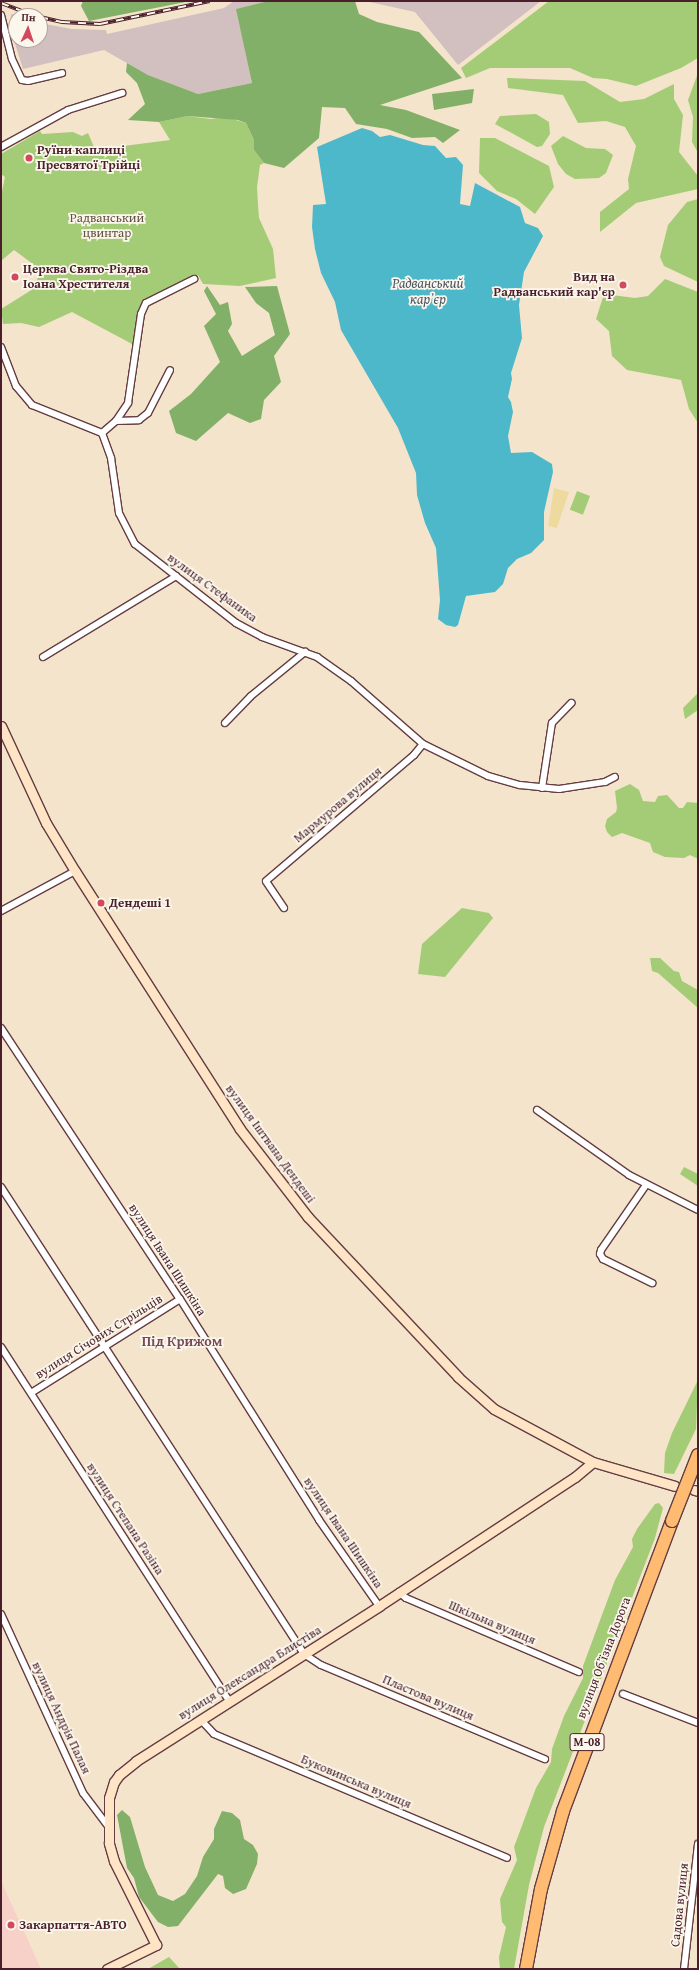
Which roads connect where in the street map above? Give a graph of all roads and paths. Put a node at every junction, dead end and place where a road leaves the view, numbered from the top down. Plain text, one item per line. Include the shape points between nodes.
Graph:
1 (1, 15) edge
2 (62, 73) dead end
3 (122, 93) dead end
4 (1, 147) edge
5 (194, 278) dead end
6 (1, 348) edge
7 (170, 370) dead end
8 (116, 421) junction
9 (102, 433) junction
10 (176, 576) junction
11 (305, 652) junction
12 (43, 657) dead end
13 (570, 703) dead end
14 (225, 723) dead end
15 (1, 726) edge
16 (423, 744) junction
17 (615, 777) dead end
18 (542, 788) junction
19 (75, 872) junction
20 (284, 908) dead end
21 (1, 911) edge
22 (1, 1028) edge
23 (537, 1110) dead end
24 (646, 1185) junction
25 (1, 1187) edge
26 (698, 1210) edge
27 (652, 1283) dead end
28 (180, 1299) junction
29 (105, 1346) junction
30 (1, 1347) edge
31 (31, 1393) junction
32 (698, 1455) edge
33 (593, 1462) junction
34 (675, 1486) dead end
35 (399, 1592) junction
36 (379, 1606) junction
37 (1, 1614) edge
38 (304, 1654) junction
39 (579, 1672) dead end
40 (623, 1694) dead end
41 (230, 1702) junction
42 (201, 1720) junction
43 (698, 1723) edge
44 (545, 1759) dead end
45 (108, 1826) junction
46 (698, 1844) edge
47 (507, 1858) dead end
48 (107, 1969) edge
49 (526, 1969) edge
50 (684, 1969) edge

1 - 2 street via 12,59 22,80 28,81
3 - 4 street via 68,110
5 - 8 street via 146,303 141,314 130,396
6 - 9 street via 16,386 32,405
7 - 8 street via 148,413 139,420
8 - 9 street
9 - 10 street, вулиця Стефаника via 109,448 116,501 124,526 144,552
10 - 11 street, вулиця Стефаника via 242,626
10 - 12 street
11 - 14 street via 251,696
11 - 16 street, вулиця Стефаника via 317,657 351,681
13 - 18 street via 552,723
15 - 19 street, вулиця Іштвана Дендеші via 46,823
16 - 18 street, вулиця Стефаника via 488,776
16 - 20 street, Мармурова вулиця via 414,755 266,881
17 - 18 street, вулиця Стефаника via 582,787
19 - 21 street
19 - 33 street, вулиця Іштвана Дендеші via 237,1123 276,1178 308,1217 476,1395 504,1416
22 - 28 street, вулиця Івана Шишкіна
23 - 24 street via 590,1149
24 - 26 street
24 - 27 street via 600,1254 603,1259
25 - 29 street
28 - 29 street, вулиця Січових Стрільців
28 - 36 street, вулиця Івана Шишкіна via 319,1520
29 - 31 street, вулиця Січових Стрільців
29 - 38 street
30 - 31 street, вулиця Степана Разіна
31 - 41 street, вулиця Степана Разіна
32 - 49 highway, вулиця Обʼїзна Дорога / М-08, bridge via 563,1811 540,1889
33 - 34 street, вулиця Іштвана Дендеші
33 - 35 street, вулиця Олександра Блистіва via 575,1477
35 - 36 street, вулиця Олександра Блистіва
35 - 39 street, Шкільна вулиця via 406,1598
36 - 38 street, вулиця Олександра Блистіва
37 - 45 street, вулиця Андрія Палая via 83,1793
38 - 41 street, вулиця Олександра Блистіва
38 - 44 street, Пластова вулиця via 322,1665
40 - 43 street
41 - 42 street, вулиця Олександра Блистіва
42 - 45 street, вулиця Олександра Блистіва via 136,1761 119,1775 111,1789
42 - 47 street, Буковинська вулиця via 214,1734
45 - 48 street, вулиця Олександра Блистіва via 114,1861 156,1945
46 - 50 street, Садова вулиця

